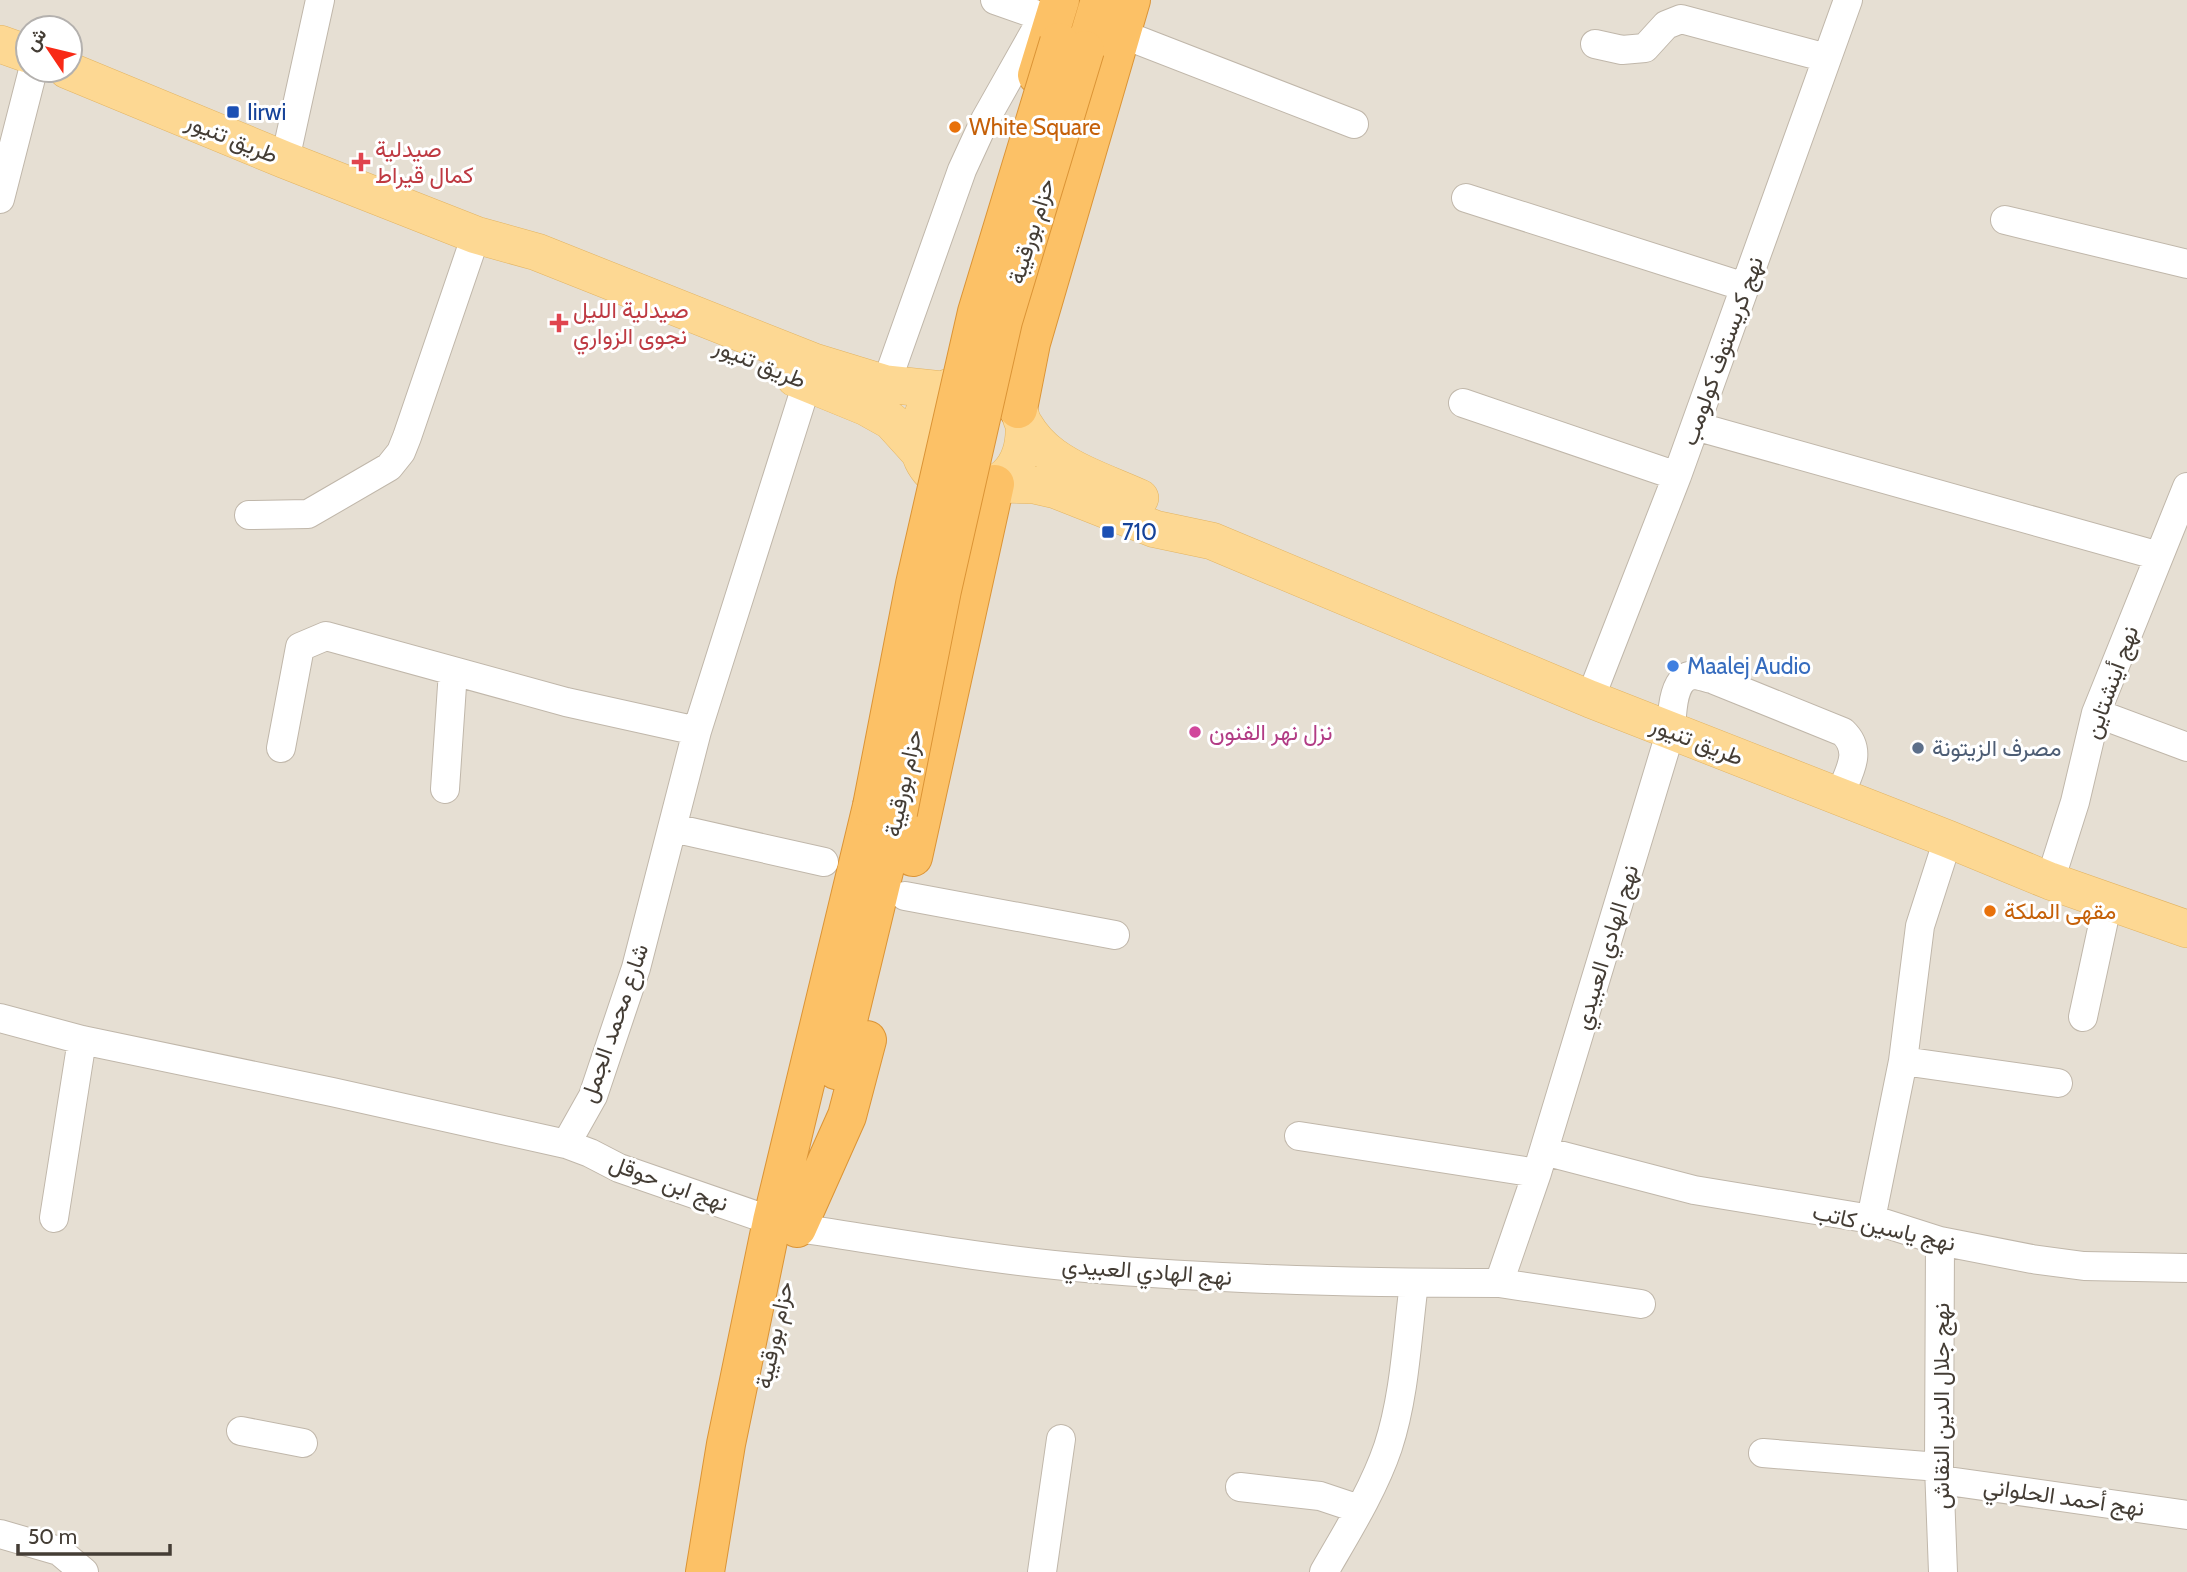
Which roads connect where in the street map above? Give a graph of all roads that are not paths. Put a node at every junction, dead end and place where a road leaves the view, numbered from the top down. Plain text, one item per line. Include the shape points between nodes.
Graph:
1 (320, 0) edge
2 (995, 0) edge
3 (1100, 0) edge
4 (1848, 0) edge
5 (1126, 17) edge
6 (1062, 22) edge
7 (1595, 44) dead end
8 (1827, 58) junction
9 (84, 77) edge
10 (29, 84) edge
11 (1354, 124) dead end
12 (285, 160) junction
13 (1465, 198) dead end
14 (0, 199) edge
15 (2005, 220) dead end
16 (475, 235) junction
17 (2187, 264) edge
18 (1745, 287) junction
19 (807, 383) junction
20 (886, 384) junction
21 (943, 390) junction
22 (1463, 403) dead end
23 (1021, 417) junction
24 (1695, 426) junction
25 (922, 456) junction
26 (1677, 476) junction
27 (995, 484) junction
28 (2187, 487) edge
29 (250, 515) dead end
30 (1212, 541) junction
31 (2159, 556) junction
32 (453, 671) junction
33 (1590, 699) junction
34 (2096, 713) junction
35 (1671, 730) junction
36 (697, 731) junction
37 (2187, 747) edge
38 (281, 748) dead end
39 (445, 789) dead end
40 (1839, 797) junction
41 (673, 828) junction
42 (1948, 839) junction
43 (824, 862) dead end
44 (2050, 881) junction
45 (905, 896) junction
46 (2108, 901) junction
47 (2187, 929) edge
48 (1115, 935) dead end
49 (2083, 1017) dead end
50 (0, 1018) edge
51 (82, 1040) junction
52 (1903, 1061) junction
53 (2059, 1083) dead end
54 (1298, 1136) dead end
55 (566, 1144) junction
56 (1541, 1162) junction
57 (54, 1218) dead end
58 (1871, 1219) junction
59 (784, 1225) junction
60 (1940, 1241) junction
61 (2187, 1268) edge
62 (1414, 1283) junction
63 (1499, 1283) junction
64 (1642, 1304) dead end
65 (241, 1431) dead end
66 (1061, 1439) dead end
67 (303, 1443) dead end
68 (1763, 1452) dead end
69 (1940, 1473) junction
70 (1240, 1487) dead end
71 (1360, 1509) junction
72 (2187, 1515) edge
73 (0, 1532) edge
74 (81, 1569) edge
75 (705, 1572) edge
76 (731, 1572) edge
77 (1042, 1572) edge
78 (1324, 1572) edge
79 (1943, 1572) edge

1 - 12 street
2 - 6 street
3 - 6 highway, حزام بورقيبة
4 - 8 street, نهج كريستوف كولومب
5 - 11 street
5 - 23 highway via 1031,343
6 - 20 street via 985,120 962,170
6 - 21 highway via 962,310
6 - 59 highway, حزام بورقيبة, bridge via 1003,321 942,590
7 - 8 street via 1622,50 1645,48 1666,25 1681,19
8 - 18 street, نهج كريستوف كولومب
9 - 12 main road, طريق تنيور
10 - 14 street
12 - 16 main road, طريق تنيور
13 - 18 street
15 - 17 street
16 - 19 main road, طريق تنيور via 540,272
16 - 20 main road, طريق تنيور via 537,252 814,362
16 - 29 street via 407,437 389,467 308,514
18 - 24 street, نهج كريستوف كولومب
19 - 25 main road, طريق تنيور via 891,421
19 - 36 street, شارع محمد الجمل
20 - 21 main road, طريق تنيور
21 - 23 main road via 976,382 992,386 1007,396
21 - 25 main road via 921,416 917,434
22 - 26 street
23 - 27 main road via 1025,442 1020,458 1010,474
23 - 30 main road, طريق تنيور via 1052,455 1164,509
24 - 26 street, نهج كريستوف كولومب
24 - 31 street
25 - 27 main road via 928,469 959,489
25 - 59 highway via 916,518 777,1126
26 - 33 street, نهج كريستوف كولومب
27 - 30 main road, طريق تنيور via 1056,490 1155,529
27 - 45 highway
28 - 31 street, نهج أينشتاين
30 - 33 main road, طريق تنيور
31 - 34 street, نهج أينشتاين
32 - 36 street
32 - 38 street via 326,636 300,647
32 - 39 street
33 - 35 main road, طريق تنيور
34 - 37 street
34 - 44 street, نهج أينشتاين
35 - 40 main road, طريق تنيور
35 - 40 street, نهج الهادي العبيدي via 1676,691 1691,676 1712,679 1816,719 1843,732 1854,745
35 - 56 street, نهج الهادي العبيدي
36 - 41 street, شارع محمد الجمل
40 - 42 main road, طريق تنيور
41 - 43 street
41 - 55 street, شارع محمد الجمل via 593,1096
42 - 44 main road, طريق تنيور
42 - 52 street via 1920,926
44 - 46 main road, طريق تنيور
45 - 48 street
45 - 59 highway via 847,1116
46 - 47 main road, طريق تنيور
46 - 49 street
50 - 51 street
51 - 55 street
51 - 57 street
52 - 53 street
52 - 58 street
54 - 56 street, نهج ياسين كاتب
55 - 59 street, نهج ابن حوقل via 619,1168
56 - 58 street, نهج ياسين كاتب
56 - 63 street, نهج الهادي العبيدي
58 - 60 street, نهج ياسين كاتب
59 - 62 street, نهج الهادي العبيدي via 1084,1268
59 - 75 highway, حزام بورقيبة via 726,1444
59 - 76 highway, حزام بورقيبة
60 - 61 street, نهج ياسين كاتب via 2084,1266
60 - 69 street, نهج جلال الدين النقاش
62 - 63 street, نهج الهادي العبيدي
62 - 71 street via 1398,1413 1381,1466
63 - 64 street, نهج الهادي العبيدي
65 - 67 street
66 - 77 street
68 - 69 street, نهج أحمد الحلواني
69 - 72 street, نهج أحمد الحلواني
69 - 79 street, نهج جلال الدين النقاش
70 - 71 street via 1320,1496
71 - 78 street
73 - 74 street via 59,1551

